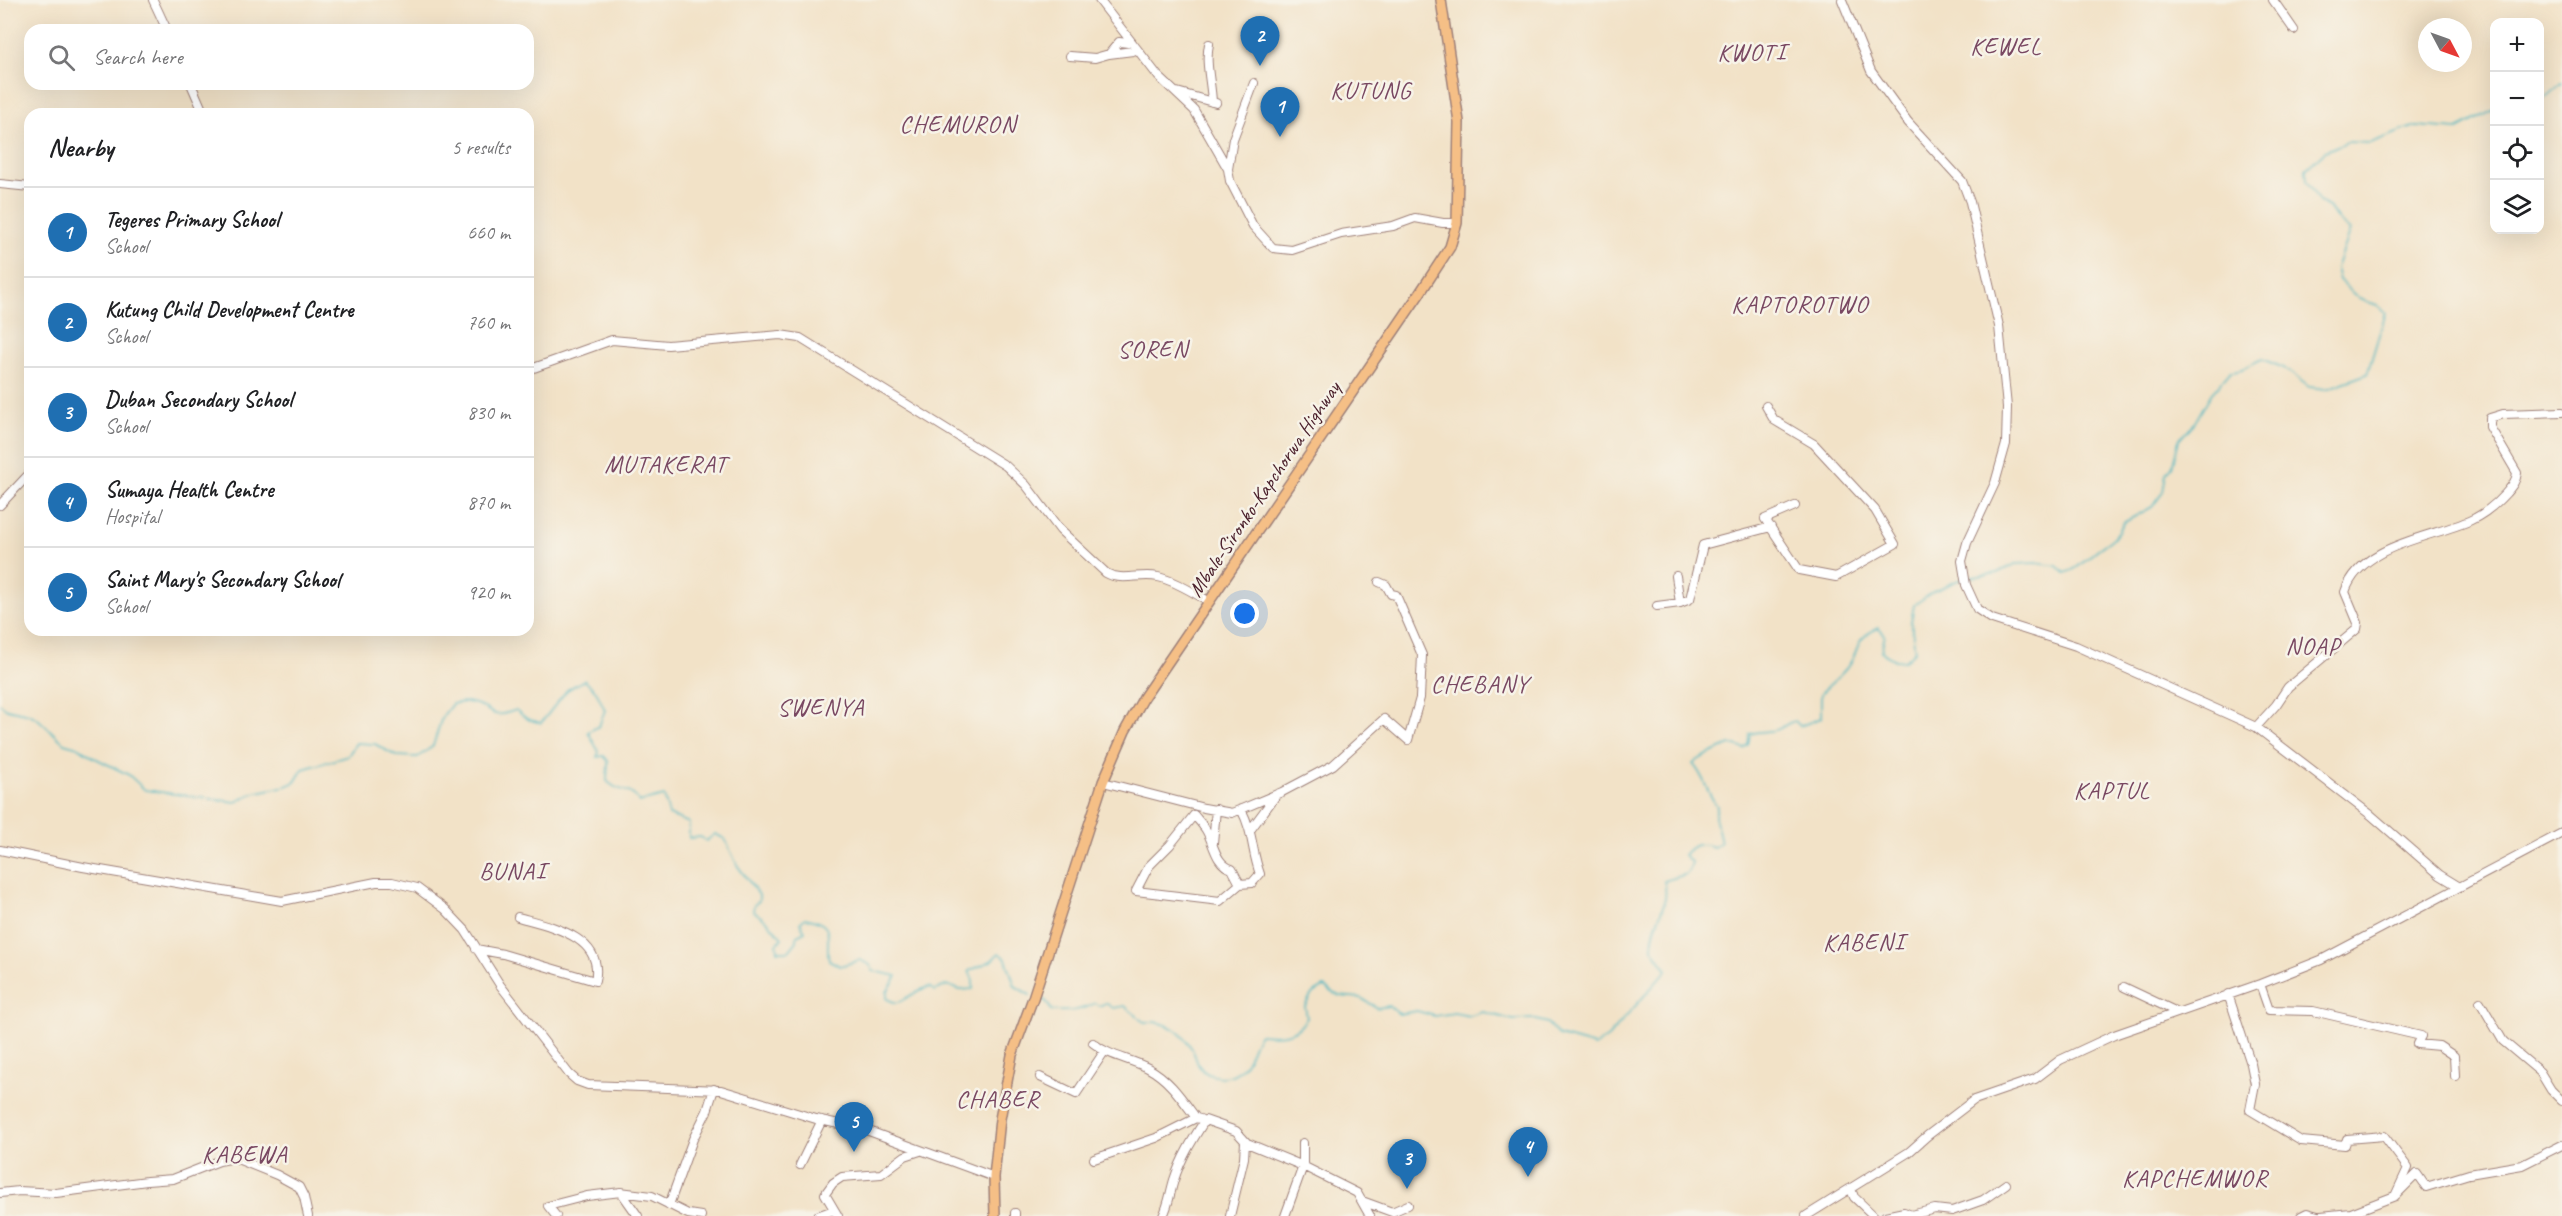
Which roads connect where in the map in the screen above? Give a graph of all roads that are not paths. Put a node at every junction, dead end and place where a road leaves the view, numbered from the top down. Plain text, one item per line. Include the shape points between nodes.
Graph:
1 (153, 0) edge
2 (1099, 0) edge
3 (1441, 0) edge
4 (1842, 0) edge
5 (2273, 0) edge
6 (1109, 13) junction
7 (164, 24) edge
8 (2294, 30) dead end
9 (1128, 43) junction
10 (1209, 44) dead end
11 (1133, 51) junction
12 (1108, 54) junction
13 (1070, 56) dead end
14 (1254, 83) dead end
15 (193, 90) edge
16 (1176, 92) junction
17 (200, 108) edge
18 (1228, 169) junction
19 (0, 184) edge
20 (24, 186) edge
21 (1457, 223) junction
22 (534, 368) edge
23 (1766, 406) dead end
24 (2562, 412) edge
25 (24, 479) edge
26 (0, 505) edge
27 (1795, 506) dead end
28 (1771, 527) junction
29 (1676, 576) dead end
30 (1379, 582) dead end
31 (1209, 601) junction
32 (1680, 603) junction
33 (1657, 606) dead end
34 (2256, 727) junction
35 (1103, 782) junction
36 (1277, 794) junction
37 (1241, 809) junction
38 (1216, 810) junction
39 (1251, 829) junction
40 (2562, 833) edge
41 (1213, 843) junction
42 (0, 850) edge
43 (1240, 884) junction
44 (2458, 886) junction
45 (518, 917) dead end
46 (476, 949) junction
47 (2260, 984) junction
48 (2124, 987) dead end
49 (2228, 994) junction
50 (2480, 1002) dead end
51 (2177, 1012) junction
52 (1093, 1043) dead end
53 (1104, 1052) junction
54 (2455, 1076) dead end
55 (1040, 1077) dead end
56 (714, 1089) junction
57 (2562, 1101) edge
58 (1196, 1118) junction
59 (822, 1120) junction
60 (1205, 1120) junction
61 (1245, 1142) junction
62 (1303, 1143) dead end
63 (2562, 1145) edge
64 (920, 1151) junction
65 (1094, 1160) dead end
66 (800, 1165) dead end
67 (1303, 1166) junction
68 (994, 1177) junction
69 (2006, 1184) dead end
70 (1851, 1189) junction
71 (617, 1191) junction
72 (0, 1193) edge
73 (2395, 1196) junction
74 (1362, 1202) junction
75 (669, 1205) junction
76 (1408, 1205) dead end
77 (836, 1213) edge
78 (1390, 1214) edge
79 (308, 1216) edge
80 (556, 1216) edge
81 (638, 1216) edge
82 (701, 1216) edge
83 (817, 1216) edge
84 (995, 1216) edge
85 (1163, 1216) edge
86 (1230, 1216) edge
87 (1285, 1216) edge
88 (1370, 1216) edge
89 (1806, 1216) edge
90 (1874, 1216) edge
91 (1885, 1216) edge
92 (2301, 1216) edge
93 (2319, 1216) edge

1 - 7 street
2 - 6 street
3 - 21 main road, Mbale-Sironko-Kapchorwa Highway via 1458,101
4 - 34 street via 1870,71 1908,122 1962,181 1999,326 2007,407 2006,444 1995,483 1967,543 1961,567 1972,601 1983,614 2076,646
5 - 8 street
6 - 9 street
6 - 16 street via 1158,76
9 - 11 street
9 - 12 street via 1119,42
10 - 16 street via 1205,61 1214,102
11 - 12 street
11 - 16 street
12 - 13 street via 1095,58
14 - 18 street via 1233,140
15 - 17 street
16 - 18 street via 1194,110
18 - 21 street via 1253,226 1278,250 1292,250 1341,234 1393,226 1415,218
19 - 20 street
21 - 31 main road, Mbale-Sironko-Kapchorwa Highway via 1450,247 1420,293
22 - 31 street via 612,340 668,345 780,335 800,338 1006,466 1026,485 1060,530 1106,573 1115,577 1157,577
23 - 28 street via 1774,420 1814,444 1875,510 1895,544 1836,577 1799,570
24 - 34 street via 2490,417 2490,427 2517,473 2511,487 2475,518 2397,544 2360,569 2345,592 2357,629 2289,687
25 - 26 street
27 - 28 street via 1765,519
28 - 32 street via 1703,545 1690,599
29 - 32 street
30 - 36 street via 1396,595 1422,655 1420,698 1408,740 1384,719 1333,765
31 - 35 main road, Mbale-Sironko-Kapchorwa Highway via 1144,697
32 - 33 street
34 - 44 street
35 - 38 street
35 - 68 main road, Mbale-Sironko-Kapchorwa Highway via 1012,1055
36 - 37 street
36 - 39 street
37 - 38 street via 1232,813
37 - 39 street
38 - 41 street
39 - 43 street via 1252,852 1260,874 1252,883
40 - 44 street
41 - 43 street via 1215,853 1232,869
41 - 43 street via 1194,815 1149,866 1136,891 1220,901
42 - 46 street via 282,901 376,882 405,883 444,909 465,930
44 - 47 street via 2340,951
45 - 46 street via 563,930 582,942 596,963 595,981
46 - 56 street via 568,1074 578,1081 588,1085
47 - 49 street
47 - 54 street via 2269,1010 2313,1011 2421,1036 2417,1044 2439,1046 2454,1056
48 - 51 street
49 - 51 street
49 - 73 street via 2251,1064 2254,1084 2250,1110 2301,1141 2345,1145 2348,1139 2384,1136 2408,1168
50 - 57 street via 2504,1041 2540,1072
51 - 70 street via 2060,1060 2035,1079 1974,1100 1909,1152
52 - 53 street
53 - 55 street via 1076,1094
53 - 58 street via 1148,1068 1171,1084
56 - 59 street
56 - 75 street
58 - 60 street
58 - 65 street via 1156,1138
59 - 64 street via 866,1130
59 - 66 street
60 - 61 street via 1236,1131
60 - 85 street via 1187,1148
61 - 67 street
61 - 86 street
62 - 67 street
63 - 73 street via 2522,1165 2469,1174 2426,1187 2417,1174
64 - 68 street
64 - 77 street via 905,1156 881,1174 842,1177 833,1183 825,1194
67 - 74 street via 1357,1193
67 - 87 street
68 - 84 main road, Mbale-Sironko-Kapchorwa Highway
69 - 91 street via 1983,1200 1952,1211 1935,1209
70 - 89 street
70 - 90 street
71 - 75 street via 652,1196
71 - 80 street via 548,1206
71 - 81 street
72 - 79 street via 56,1193 173,1179 235,1158 299,1187
73 - 93 street via 2351,1213
74 - 78 street
74 - 88 street
75 - 82 street via 688,1215
76 - 78 street
77 - 83 street
92 - 93 street

